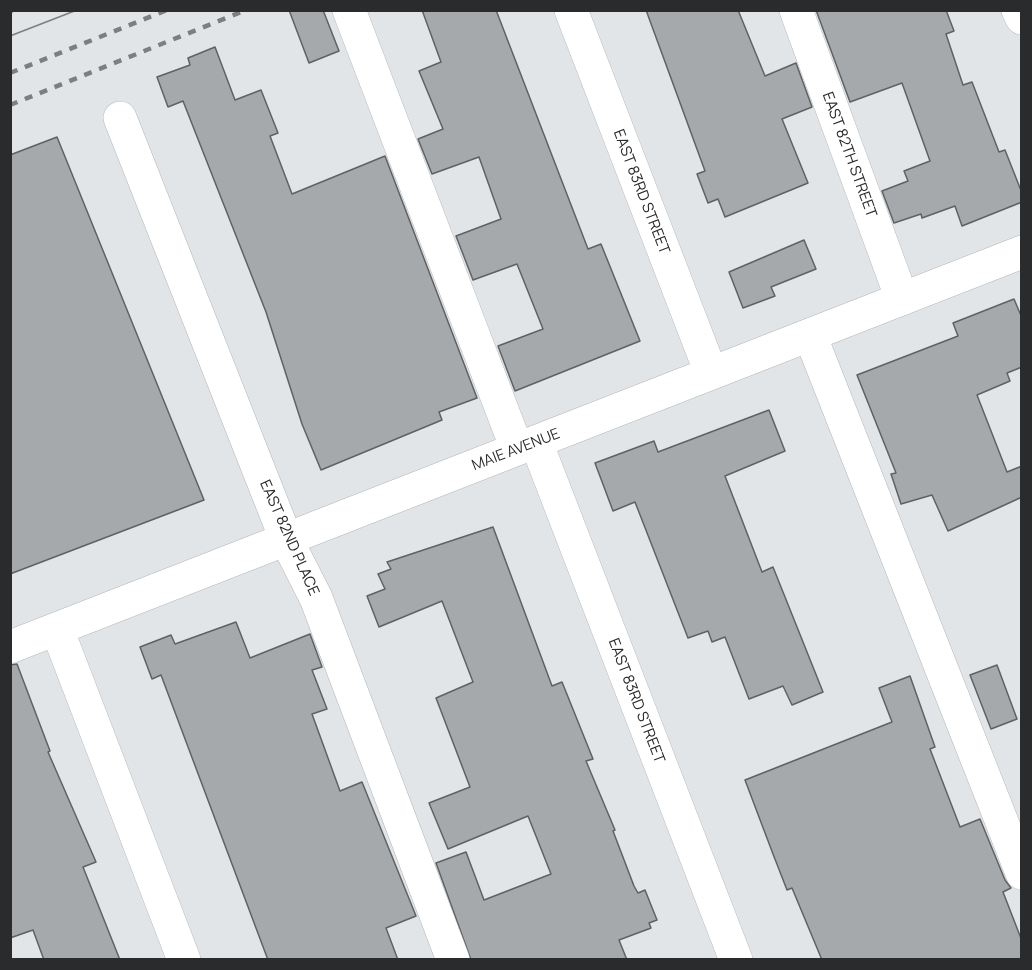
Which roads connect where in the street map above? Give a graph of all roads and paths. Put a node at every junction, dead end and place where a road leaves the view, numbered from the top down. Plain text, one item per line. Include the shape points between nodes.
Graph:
1 (349, 10) edge
2 (571, 10) edge
3 (796, 10) edge
4 (1018, 10) edge
5 (1022, 18) edge
6 (120, 118) dead end
7 (1022, 252) edge
8 (902, 299) junction
9 (810, 335) junction
10 (711, 373) junction
11 (527, 446) junction
12 (286, 539) junction
13 (57, 629) junction
14 (10, 647) edge
15 (1022, 873) edge
16 (184, 960) edge
17 (453, 960) edge
18 (736, 960) edge

1 - 11 street, EAST 83RD STREET
2 - 10 street, EAST 83RD STREET
3 - 8 street, EAST 82TH STREET
4 - 5 street
6 - 12 street, EAST 82ND PLACE
7 - 8 street, MAIE AVENUE
8 - 9 street, MAIE AVENUE
9 - 10 street, MAIE AVENUE
9 - 15 street
10 - 11 street, MAIE AVENUE
11 - 12 street, MAIE AVENUE
11 - 18 street, EAST 83RD STREET
12 - 13 street, MAIE AVENUE
12 - 17 street, EAST 82ND PLACE via 316,598
13 - 14 street, MAIE AVENUE
13 - 16 street

